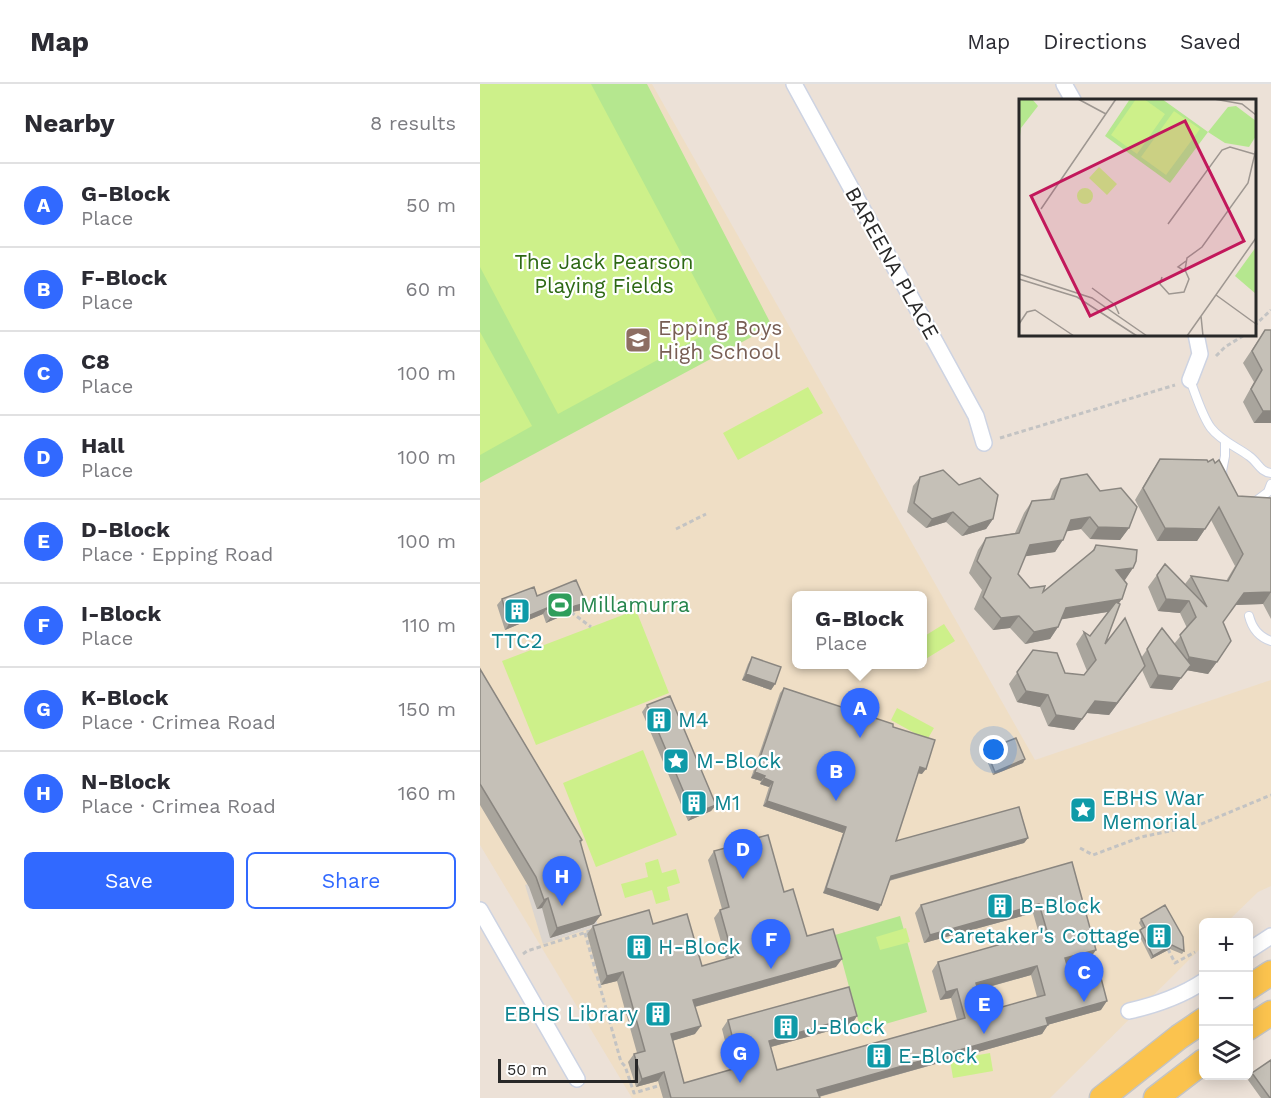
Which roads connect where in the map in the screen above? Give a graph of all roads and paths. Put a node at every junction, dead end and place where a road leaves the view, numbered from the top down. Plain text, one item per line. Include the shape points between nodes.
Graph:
1 (794, 84) edge
2 (1064, 84) edge
3 (1072, 99) edge
4 (1271, 310) edge
5 (1256, 324) edge
6 (1196, 336) edge
7 (1243, 336) edge
8 (1216, 355) dead end
9 (1190, 380) junction
10 (1224, 441) junction
11 (984, 443) joint
12 (1271, 473) edge
13 (1271, 484) edge
14 (1227, 488) edge
15 (1248, 501) edge
16 (706, 514) dead end
17 (676, 529) dead end
18 (571, 612) edge
19 (1249, 616) dead end
20 (591, 627) dead end
21 (1271, 641) edge
22 (1271, 795) edge
23 (1080, 848) dead end
24 (480, 910) edge
25 (596, 929) edge
26 (585, 933) junction
27 (1271, 936) edge
28 (1253, 948) edge
29 (1168, 950) edge
30 (1195, 952) dead end
31 (510, 961) junction
32 (1271, 973) edge
33 (1199, 984) edge
34 (1253, 985) edge
35 (1129, 1011) dead end
36 (1271, 1013) edge
37 (1199, 1023) edge
38 (1251, 1026) edge
39 (1199, 1064) edge
40 (577, 1079) dead end
41 (665, 1084) edge
42 (1102, 1098) edge
43 (1156, 1098) edge

1 - 11 street, BAREENA PLACE via 976,416
2 - 3 street
4 - 5 path
6 - 9 street via 1200,354
7 - 8 path
9 - 10 lane via 1211,428
9 - 11 path
10 - 12 lane
10 - 14 lane via 1222,471
13 - 15 lane via 1268,492 1256,501
16 - 17 path
18 - 20 path
19 - 21 lane via 1252,628
22 - 23 path via 1200,825 1142,837 1093,855
24 - 31 street
25 - 26 path
26 - 31 path via 528,951
26 - 41 path via 621,1062 634,1093
27 - 28 street
29 - 30 path via 1175,963
31 - 40 street
32 - 34 main road
33 - 35 street via 1170,1000
36 - 38 main road
37 - 42 main road
39 - 43 main road

